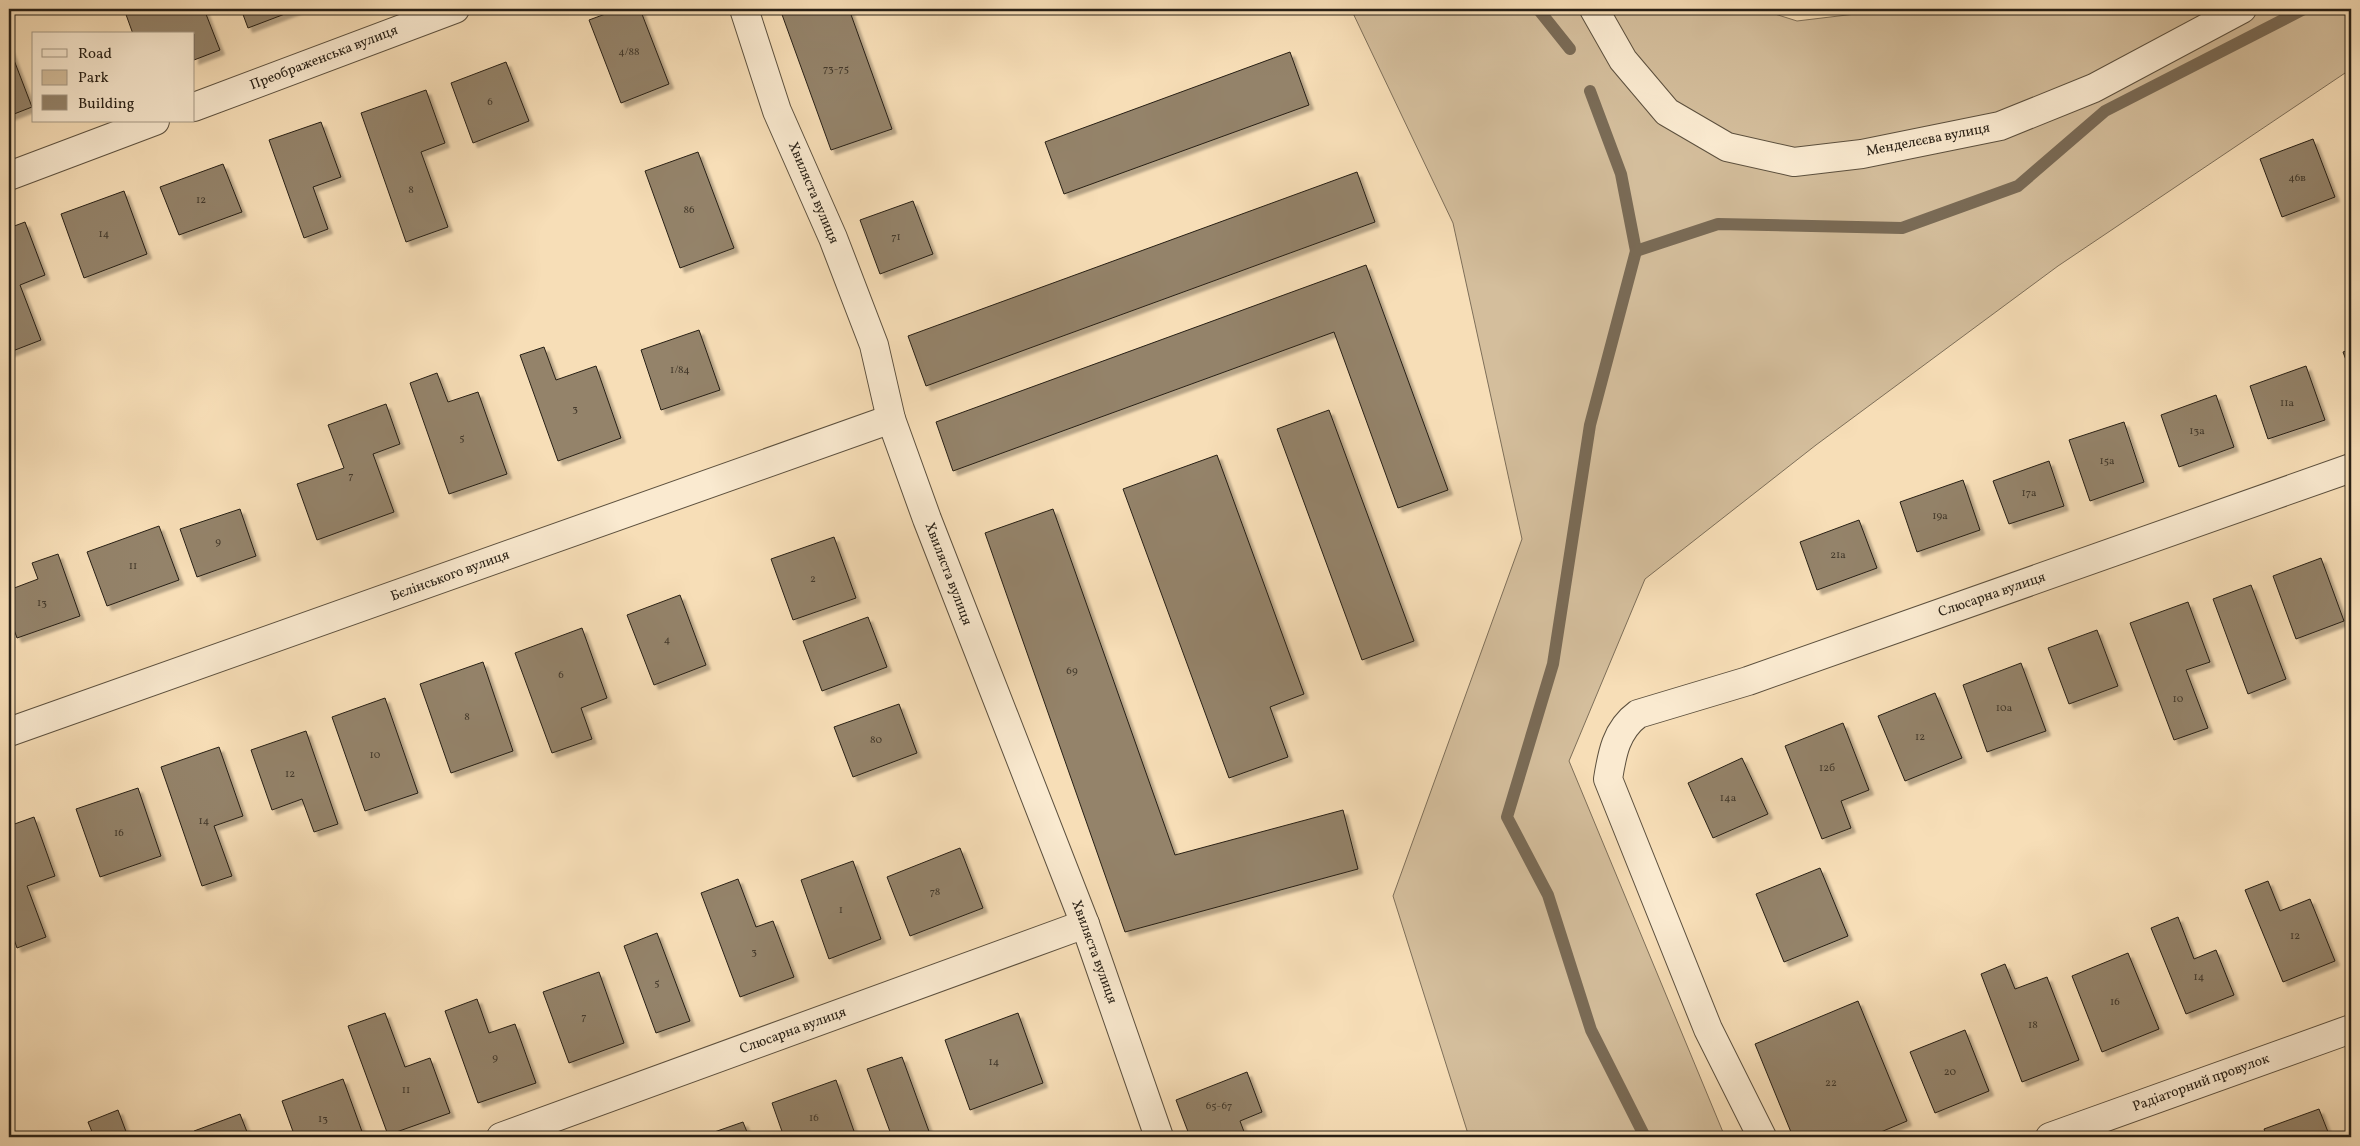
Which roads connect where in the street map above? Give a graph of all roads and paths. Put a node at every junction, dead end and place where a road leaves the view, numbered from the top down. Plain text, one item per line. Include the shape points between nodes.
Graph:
1 (455, 9) edge
2 (744, 9) edge
3 (1594, 9) edge
4 (2242, 9) edge
5 (195, 107) edge
6 (152, 122) edge
7 (9, 176) edge
8 (891, 419) junction
9 (2351, 468) edge
10 (9, 732) edge
11 (1085, 924) junction
12 (2351, 1029) edge
13 (501, 1137) edge
14 (1159, 1137) edge
15 (1762, 1137) edge
16 (2050, 1137) edge

1 - 5 street, Преображенська вулиця
2 - 8 street, Хвиляста вулиця via 777,111 874,345
3 - 4 street, Менделєєва вулиця via 1623,60 1667,112 1727,147 1794,162 1862,154 2000,126 2094,88
6 - 7 street
8 - 10 street, Бєлінського вулиця
8 - 11 street, Хвиляста вулиця
9 - 15 street, Слюсарна вулиця via 1758,678 1632,718 1613,746 1608,779 1708,1029
11 - 13 street, Слюсарна вулиця
11 - 14 street, Хвиляста вулиця
12 - 16 street, Радіаторний провулок

